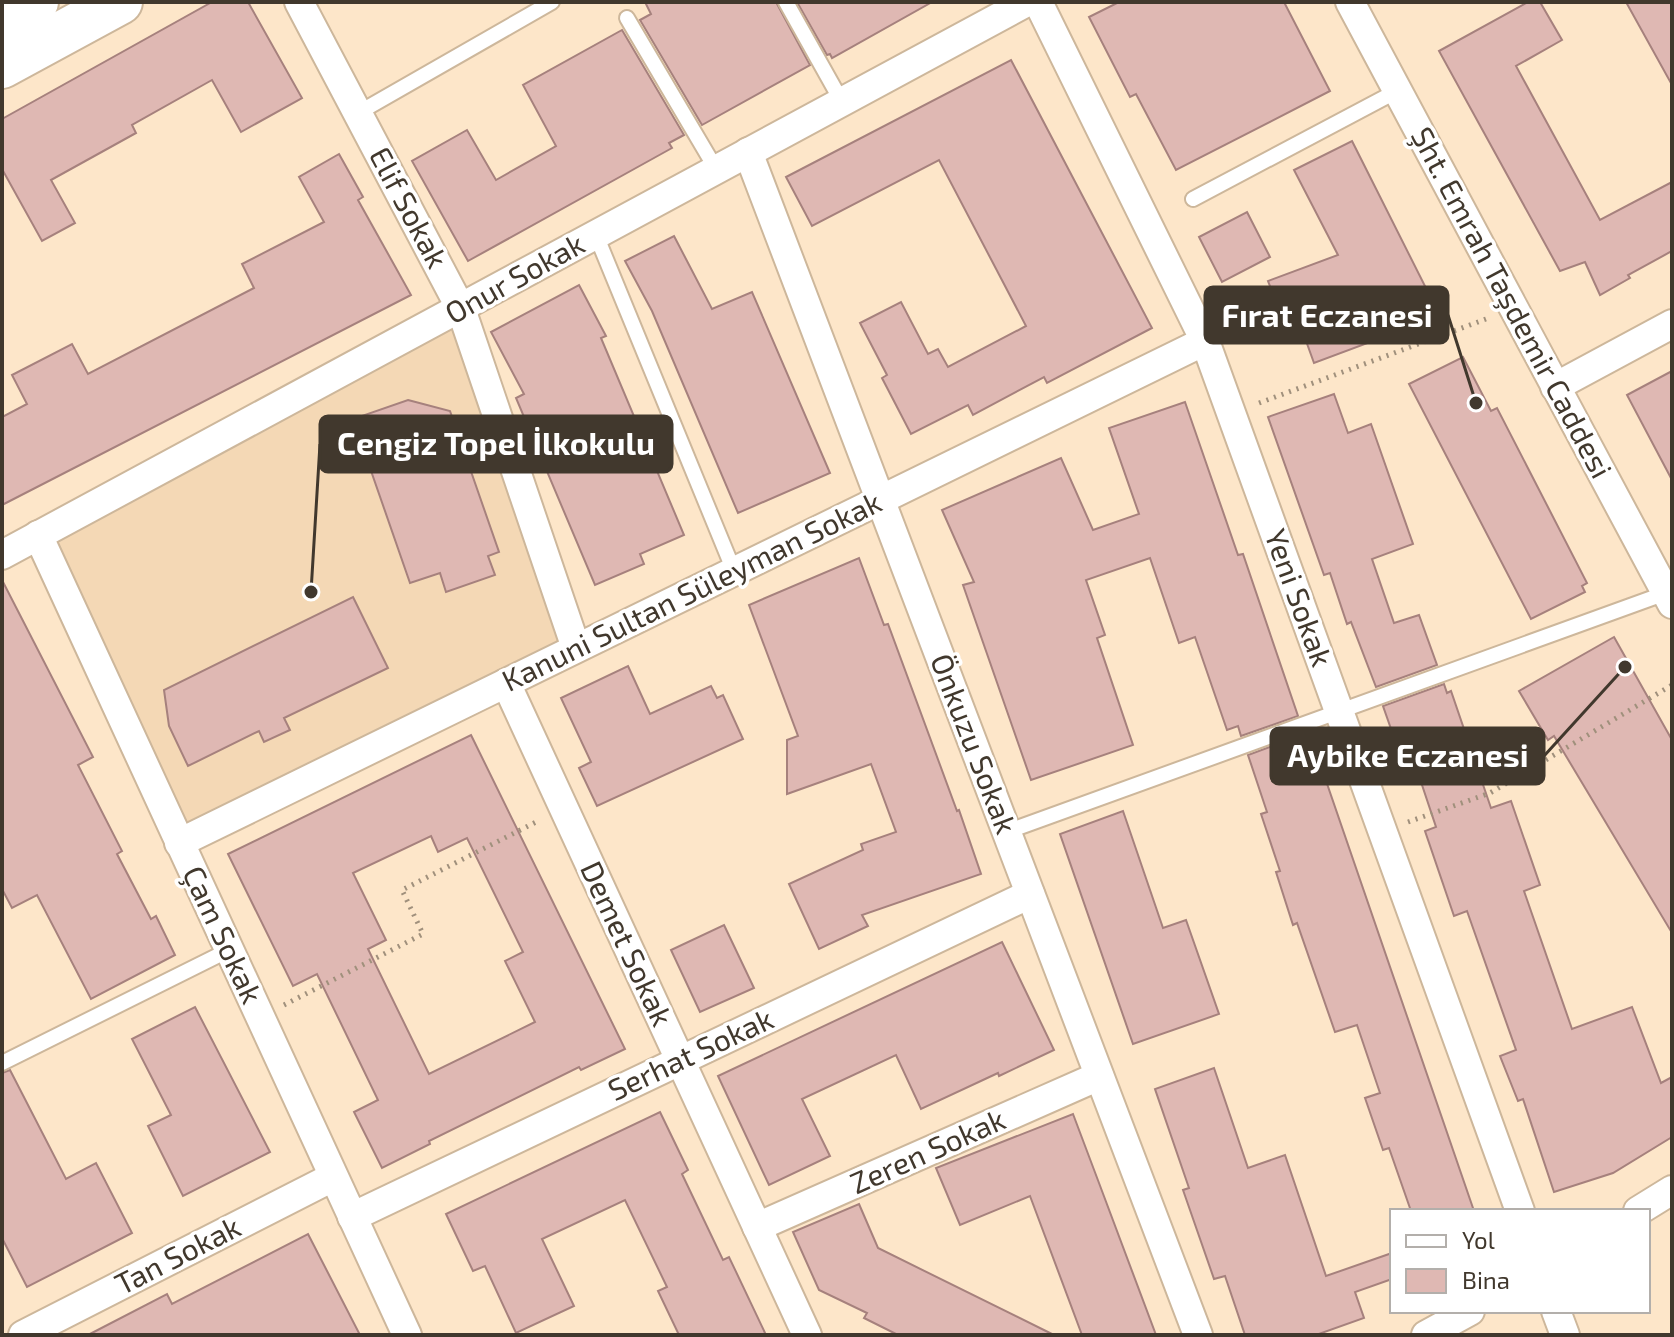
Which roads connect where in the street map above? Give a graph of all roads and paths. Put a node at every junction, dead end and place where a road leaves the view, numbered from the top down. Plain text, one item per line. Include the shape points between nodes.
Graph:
1 (36, 2) edge
2 (120, 2) edge
3 (299, 2) edge
4 (552, 2) edge
5 (786, 2) edge
6 (1027, 2) edge
7 (1038, 2) edge
8 (1350, 2) edge
9 (627, 18) dead end
10 (2, 20) edge
11 (2, 66) edge
12 (1397, 91) junction
13 (842, 102) junction
14 (358, 113) junction
15 (748, 152) junction
16 (716, 169) junction
17 (1193, 199) dead end
18 (596, 235) junction
19 (461, 309) junction
20 (1514, 309) junction
21 (1672, 324) edge
22 (1205, 341) junction
23 (1555, 387) junction
24 (1231, 413) junction
25 (880, 500) junction
26 (38, 535) junction
27 (2, 555) edge
28 (734, 571) junction
29 (1669, 598) edge
30 (576, 648) junction
31 (506, 683) junction
32 (1672, 685) edge
33 (1339, 711) junction
34 (563, 808) junction
35 (1382, 831) junction
36 (1006, 832) junction
37 (179, 843) junction
38 (1030, 894) junction
39 (229, 950) junction
40 (260, 1017) junction
41 (680, 1061) junction
42 (2, 1063) edge
43 (1099, 1076) junction
44 (333, 1177) junction
45 (1672, 1190) edge
46 (1519, 1209) edge
47 (1641, 1209) edge
48 (352, 1217) junction
49 (757, 1227) junction
50 (1466, 1313) edge
51 (1557, 1313) edge
52 (23, 1335) edge
53 (407, 1335) edge
54 (807, 1335) edge
55 (1198, 1335) edge
56 (1426, 1335) edge
57 (1565, 1335) edge

1 - 10 highway
2 - 11 highway
3 - 14 street, Elif Sokak
4 - 14 lane
5 - 13 lane
6 - 13 street, Onur Sokak
7 - 22 street, Yeni Sokak
8 - 12 street, Şht. Emrah Taşdemir Caddesi
9 - 16 lane
12 - 17 lane
12 - 20 street, Şht. Emrah Taşdemir Caddesi
13 - 15 street, Onur Sokak
14 - 19 street, Elif Sokak
15 - 16 street, Onur Sokak
15 - 25 street, Önkuzu Sokak
16 - 18 street, Onur Sokak
18 - 19 street, Onur Sokak
18 - 28 lane
19 - 26 street, Onur Sokak
19 - 30 street, Elif Sokak
20 - 23 street, Şht. Emrah Taşdemir Caddesi
20 - 24 path
21 - 23 street
22 - 24 street, Yeni Sokak
22 - 25 street, Kanuni Sultan Süleyman Sokak
23 - 29 street, Şht. Emrah Taşdemir Caddesi
24 - 33 street, Yeni Sokak
25 - 28 street, Kanuni Sultan Süleyman Sokak
25 - 36 street, Önkuzu Sokak
26 - 27 street, Onur Sokak
26 - 37 street, Çam Sokak
28 - 30 street, Kanuni Sultan Süleyman Sokak
29 - 33 lane
30 - 31 street, Kanuni Sultan Süleyman Sokak
31 - 34 street, Demet Sokak
31 - 37 street, Kanuni Sultan Süleyman Sokak
32 - 35 path via 1490,793
33 - 35 street, Yeni Sokak
33 - 36 lane
34 - 40 path via 402,890 423,934
34 - 41 street, Demet Sokak
35 - 46 street, Yeni Sokak
36 - 38 street, Önkuzu Sokak
37 - 39 street, Çam Sokak
38 - 41 street, Serhat Sokak
38 - 43 street, Önkuzu Sokak
39 - 40 street, Çam Sokak
39 - 42 lane
40 - 44 street, Çam Sokak
41 - 48 street, Serhat Sokak
41 - 49 street, Demet Sokak
43 - 49 street, Zeren Sokak
43 - 55 street, Önkuzu Sokak
44 - 48 street, Çam Sokak
44 - 52 street, Tan Sokak
45 - 47 street
48 - 53 street, Çam Sokak
49 - 54 street, Demet Sokak
50 - 56 street
51 - 57 street

